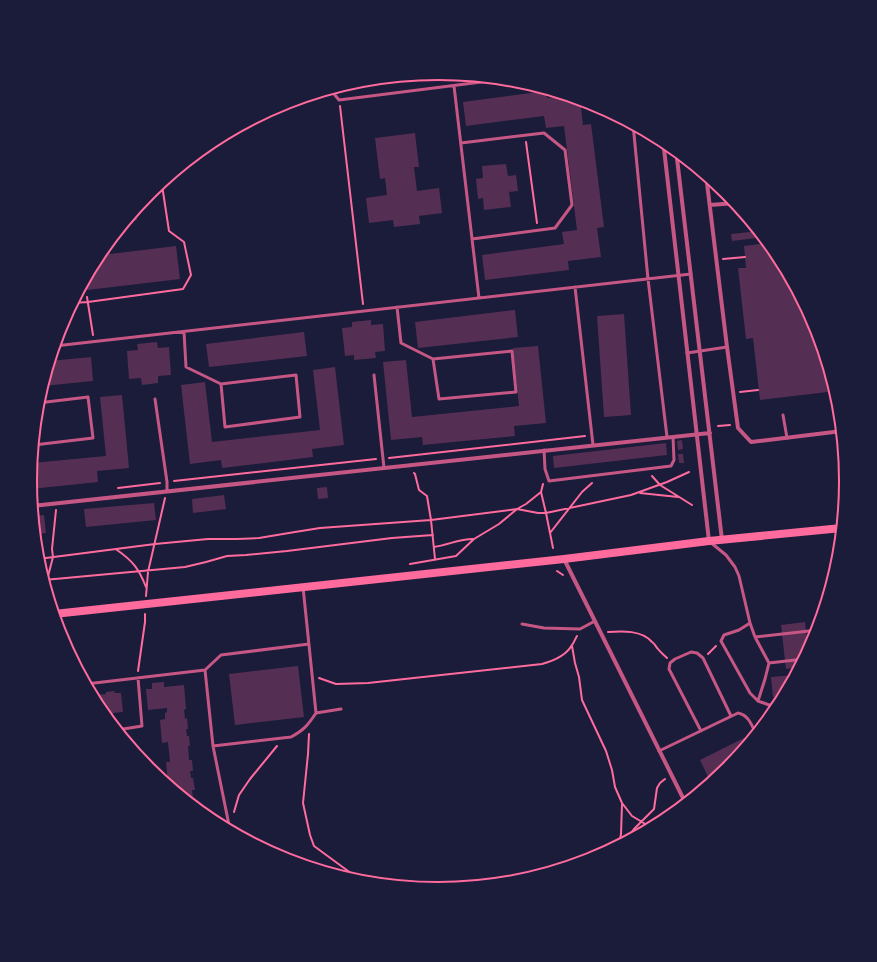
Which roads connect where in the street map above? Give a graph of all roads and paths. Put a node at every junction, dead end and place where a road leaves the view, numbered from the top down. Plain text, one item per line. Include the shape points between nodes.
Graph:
1 (483, 82) edge
2 (454, 86) junction
3 (334, 93) edge
4 (339, 100) junction
5 (634, 130) edge
6 (525, 135) junction
7 (460, 143) junction
8 (664, 148) edge
9 (677, 158) edge
10 (707, 183) edge
11 (162, 190) edge
12 (728, 204) edge
13 (710, 205) junction
14 (538, 230) junction
15 (472, 239) junction
16 (745, 257) dead end
17 (716, 259) junction
18 (691, 274) junction
19 (679, 275) junction
20 (648, 279) junction
21 (575, 287) junction
22 (87, 297) dead end
23 (479, 298) junction
24 (88, 302) junction
25 (78, 303) edge
26 (397, 307) junction
27 (364, 311) junction
28 (184, 332) junction
29 (94, 342) junction
30 (61, 345) edge
31 (727, 347) junction
32 (700, 352) junction
33 (688, 353) junction
34 (433, 359) junction
35 (374, 375) dead end
36 (221, 384) junction
37 (758, 390) dead end
38 (733, 393) junction
39 (155, 399) dead end
40 (45, 402) edge
41 (782, 415) dead end
42 (737, 424) junction
43 (718, 426) dead end
44 (837, 432) edge
45 (710, 433) junction
46 (697, 434) junction
47 (592, 435) junction
48 (667, 437) junction
49 (673, 437) junction
50 (787, 438) junction
51 (39, 444) edge
52 (593, 445) junction
53 (544, 450) junction
54 (397, 457) junction
55 (383, 458) junction
56 (404, 466) junction
57 (384, 468) junction
58 (546, 469) junction
59 (645, 469) junction
60 (689, 472) dead end
61 (602, 474) junction
62 (167, 482) junction
63 (660, 485) junction
64 (111, 489) dead end
65 (167, 491) junction
66 (541, 492) junction
67 (639, 492) junction
68 (680, 498) junction
69 (56, 503) junction
70 (692, 504) dead end
71 (38, 505) edge
72 (570, 507) junction
73 (517, 509) junction
74 (546, 513) junction
75 (431, 520) junction
76 (837, 528) edge
77 (550, 533) junction
78 (433, 535) junction
79 (474, 539) junction
80 (722, 540) junction
81 (709, 541) junction
82 (155, 544) junction
83 (434, 548) junction
84 (553, 548) dead end
85 (116, 550) junction
86 (53, 558) junction
87 (45, 559) edge
88 (435, 559) junction
89 (564, 559) junction
90 (410, 564) dead end
91 (149, 570) junction
92 (139, 571) junction
93 (49, 576) edge
94 (50, 580) edge
95 (146, 587) junction
96 (303, 587) junction
97 (145, 604) junction
98 (59, 613) edge
99 (594, 621) junction
100 (750, 623) junction
101 (522, 624) dead end
102 (580, 629) junction
103 (811, 631) edge
104 (600, 632) junction
105 (755, 637) junction
106 (721, 641) junction
107 (309, 644) junction
108 (572, 646) junction
109 (702, 658) junction
110 (799, 660) edge
111 (670, 663) junction
112 (769, 663) junction
113 (205, 670) junction
114 (312, 677) junction
115 (138, 678) junction
116 (92, 683) edge
117 (758, 701) junction
118 (771, 705) edge
119 (341, 709) dead end
120 (316, 713) junction
121 (731, 716) junction
122 (309, 723) junction
123 (123, 729) edge
124 (754, 729) edge
125 (701, 731) junction
126 (285, 738) junction
127 (213, 746) junction
128 (659, 751) junction
129 (671, 774) junction
130 (684, 799) edge
131 (622, 803) junction
132 (641, 822) junction
133 (228, 823) edge
134 (229, 823) edge
135 (646, 825) edge
136 (631, 833) edge
137 (620, 839) edge
138 (349, 872) edge

1 - 2 lane
2 - 4 lane
2 - 7 lane
3 - 4 lane
4 - 27 path
5 - 20 lane
6 - 7 lane
6 - 14 path
6 - 14 lane via 544,133 565,150 572,206 555,228
7 - 15 lane
8 - 19 street
9 - 18 street
10 - 13 street
11 - 24 path via 168,231 184,242 191,275 183,289
12 - 13 street
13 - 17 street
14 - 15 lane
15 - 23 lane
16 - 17 path
17 - 31 street
18 - 19 lane
18 - 32 street
19 - 20 lane
19 - 33 street
20 - 21 lane
20 - 48 lane
21 - 23 lane
21 - 47 lane
22 - 24 path
23 - 26 lane
24 - 25 path
24 - 29 path
26 - 27 lane
26 - 34 lane via 402,343
27 - 28 lane
28 - 29 lane
28 - 36 lane via 186,367
29 - 30 lane
31 - 32 lane
31 - 38 street
32 - 33 lane
32 - 45 street
33 - 46 street
34 - 34 lane via 512,351 516,392 439,399
35 - 55 lane
36 - 36 lane via 225,427 300,417 296,375
37 - 38 path
38 - 42 street
39 - 62 lane
40 - 51 lane via 88,397 93,438
41 - 50 lane
42 - 43 path
42 - 50 street via 751,442
44 - 50 street
45 - 46 street
45 - 80 street
46 - 49 street
46 - 81 street
47 - 52 lane
47 - 54 path
48 - 49 street
48 - 52 street
49 - 59 lane via 674,460 671,466
52 - 53 street
53 - 56 street
53 - 58 lane
54 - 55 path
54 - 56 path
55 - 57 lane
55 - 62 path
56 - 57 street
56 - 75 path via 415,474 419,490 427,496
57 - 65 street
58 - 61 lane via 549,481
58 - 66 path
59 - 61 lane
59 - 63 path
60 - 63 path
61 - 72 path
62 - 64 path
62 - 65 lane
63 - 67 path
63 - 68 path
65 - 69 street
65 - 82 path
66 - 73 path
66 - 74 path
67 - 68 path
67 - 72 path
68 - 70 path
69 - 71 street
69 - 86 path
72 - 74 path
72 - 77 path
73 - 74 path
73 - 75 path
73 - 79 path via 499,524
74 - 77 path
75 - 78 path
75 - 82 path via 320,528 259,538
76 - 80 main road
77 - 84 path
78 - 83 path
78 - 91 path via 227,556 185,567
79 - 83 path
79 - 88 path via 456,556
80 - 81 main road
81 - 89 main road
81 - 100 lane via 726,555 735,567
82 - 85 path
82 - 91 path
83 - 88 path
85 - 86 path
85 - 92 path via 125,555
86 - 87 path
86 - 93 path
88 - 90 path
89 - 96 main road
89 - 99 street
91 - 92 path
91 - 95 path
92 - 94 path
92 - 95 path
95 - 97 path
96 - 97 main road
96 - 107 lane
97 - 98 main road
97 - 115 path
99 - 102 lane
99 - 104 street
100 - 105 lane
100 - 106 lane via 724,635
101 - 102 lane via 544,628
102 - 108 path
103 - 105 lane
104 - 111 path via 638,633 652,641
104 - 128 street
105 - 112 lane
106 - 109 path
106 - 117 lane via 750,693
107 - 113 lane via 221,655
107 - 114 lane
108 - 114 path via 553,661 494,670 368,683 336,684
108 - 131 path via 582,700 606,750 615,787
109 - 111 lane via 691,652
109 - 121 lane
110 - 112 lane
111 - 125 lane via 669,669
112 - 117 lane
113 - 115 lane
113 - 127 lane
114 - 120 lane
115 - 116 lane
115 - 123 lane via 142,726
117 - 118 lane
119 - 120 lane
120 - 122 lane
121 - 124 lane via 738,713 747,717
121 - 125 lane
122 - 126 lane via 302,732
122 - 138 path via 302,803 310,835 314,846
125 - 128 lane
126 - 127 lane
126 - 134 path via 239,795
127 - 133 lane
128 - 129 street
129 - 130 street
129 - 132 path via 660,783 654,809
131 - 132 path via 632,816
131 - 137 path
132 - 135 path
132 - 136 path

